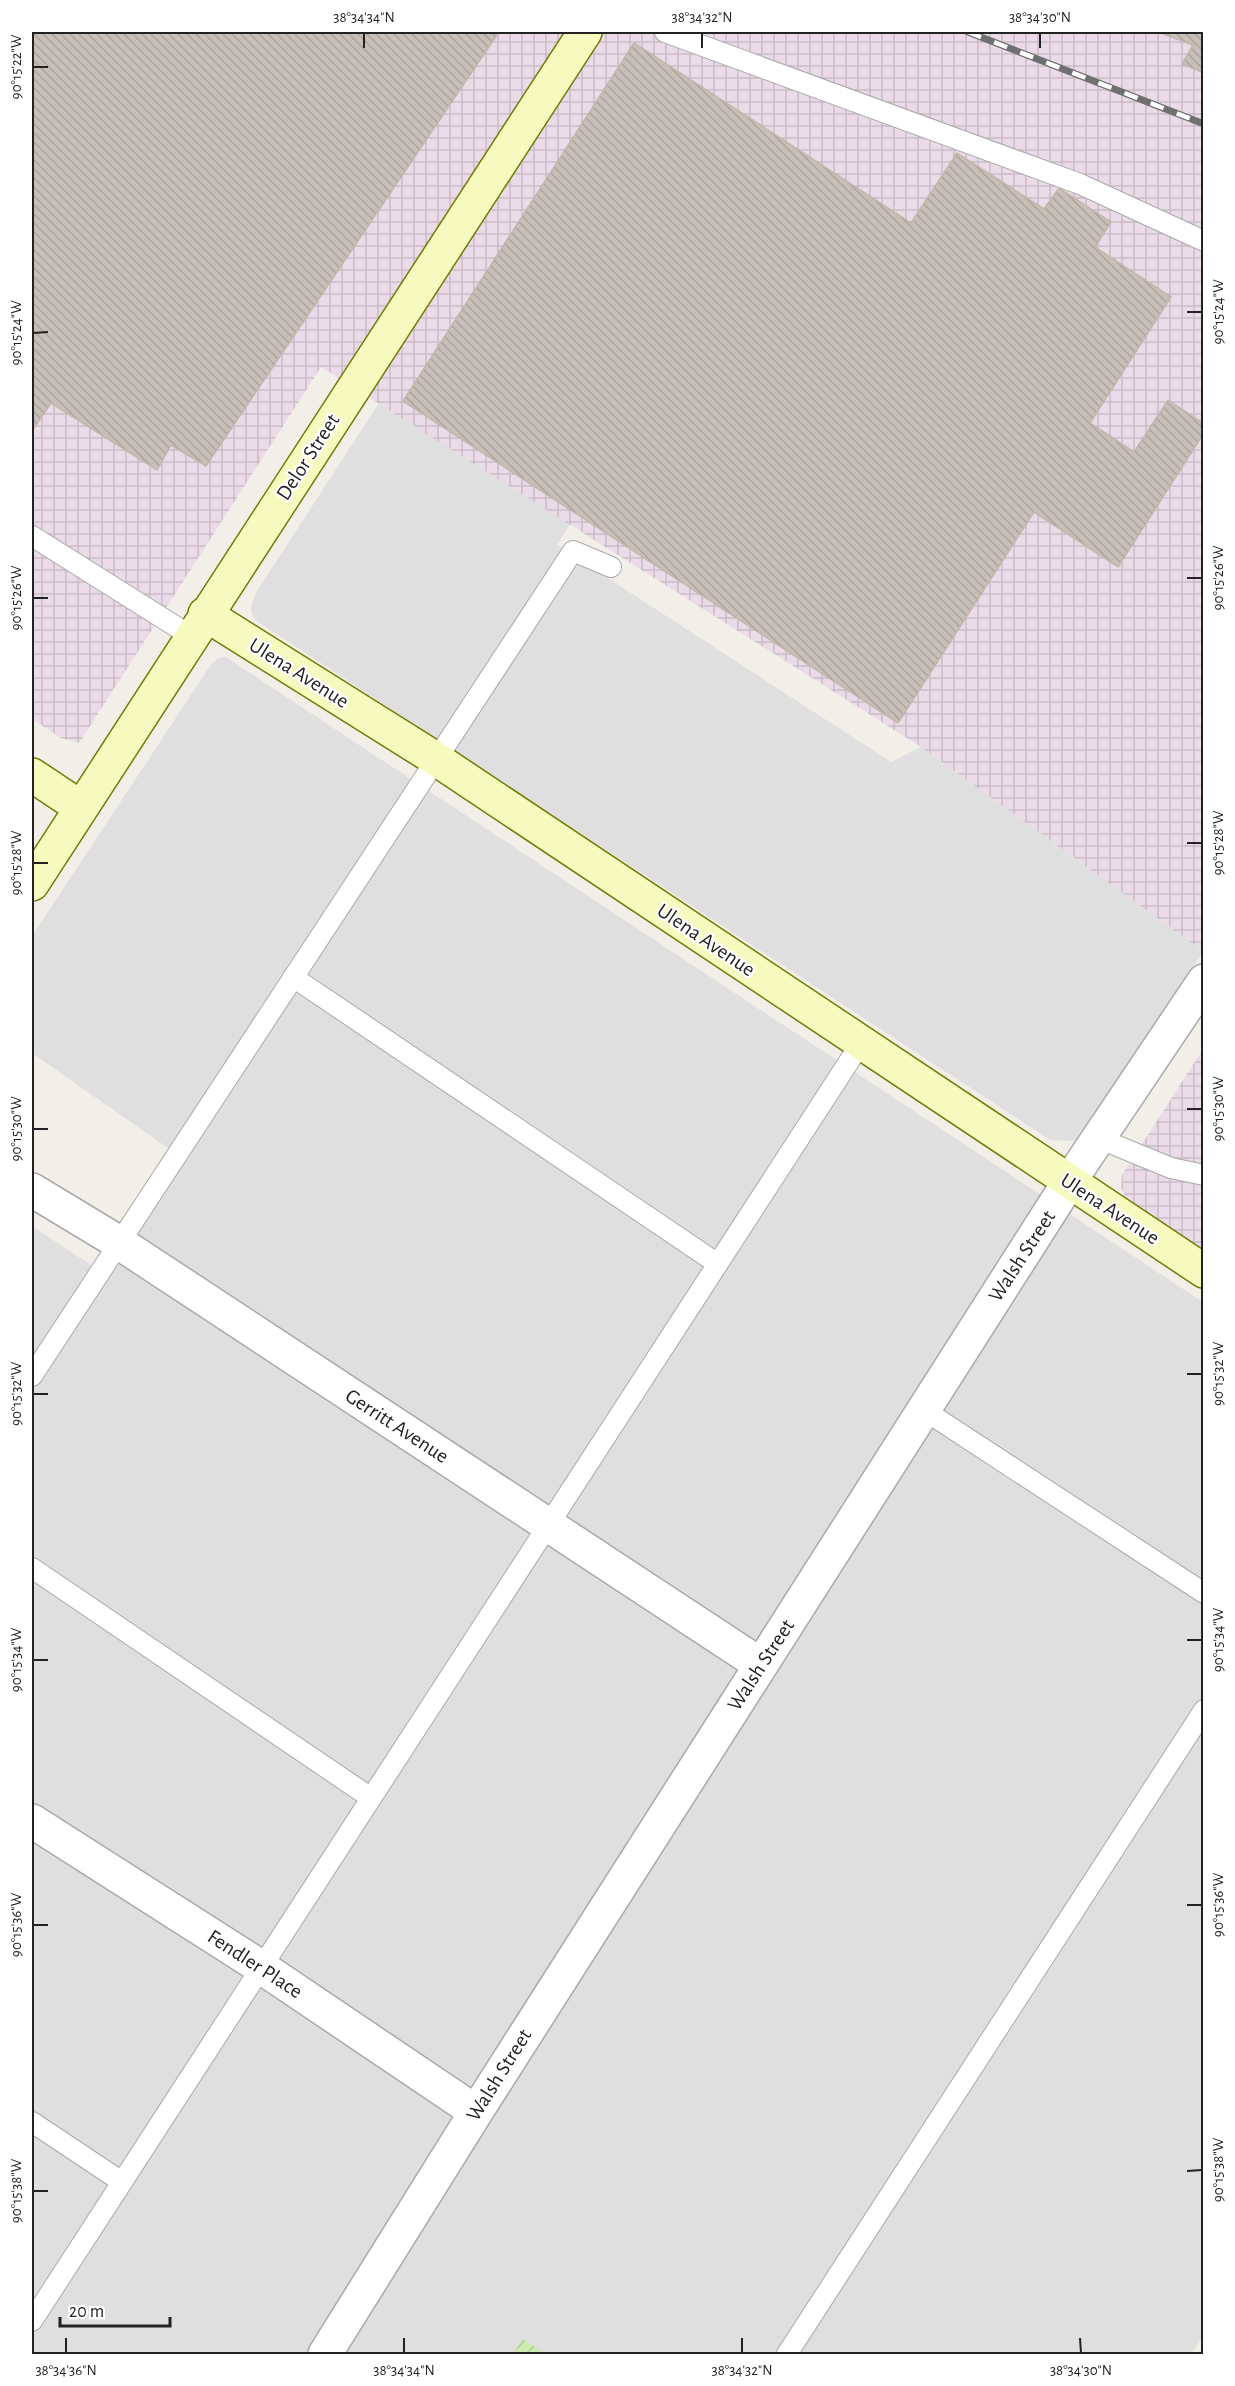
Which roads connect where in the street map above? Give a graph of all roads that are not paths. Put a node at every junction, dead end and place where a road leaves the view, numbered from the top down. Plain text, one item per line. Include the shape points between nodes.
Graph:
1 (585, 32) edge
2 (665, 32) edge
3 (1203, 241) edge
4 (32, 536) edge
5 (611, 567) dead end
6 (198, 625) junction
7 (436, 759) junction
8 (32, 775) edge
9 (80, 807) junction
10 (32, 884) edge
11 (293, 977) junction
12 (1203, 981) edge
13 (861, 1043) junction
14 (1098, 1138) junction
15 (1203, 1175) edge
16 (1069, 1182) junction
17 (32, 1190) edge
18 (118, 1242) junction
19 (718, 1264) junction
20 (1203, 1270) edge
21 (32, 1376) edge
22 (924, 1410) junction
23 (548, 1525) junction
24 (32, 1568) edge
25 (1203, 1593) edge
26 (761, 1665) junction
27 (1203, 1710) edge
28 (371, 1798) junction
29 (32, 1821) edge
30 (261, 1967) junction
31 (476, 2112) junction
32 (32, 2122) edge
33 (122, 2182) junction
34 (32, 2321) edge
35 (325, 2355) edge
36 (787, 2355) edge

1 - 6 street, Delor Street
2 - 3 lane via 1080,184
4 - 6 lane
5 - 7 lane via 573,551
6 - 7 street, Ulena Avenue
6 - 9 street, Delor Street
7 - 11 lane
7 - 13 street, Ulena Avenue
8 - 9 street
9 - 10 street, Delor Street
11 - 18 lane
11 - 19 lane
12 - 14 street, Walsh Street
13 - 16 street, Ulena Avenue
13 - 19 lane
14 - 15 lane via 1171,1168
14 - 16 street, Walsh Street
16 - 20 street, Ulena Avenue
16 - 22 street, Walsh Street
17 - 18 street, Gerritt Avenue
18 - 21 lane
18 - 23 street, Gerritt Avenue
19 - 23 lane
22 - 25 lane
22 - 26 street, Walsh Street
23 - 26 street, Gerritt Avenue
23 - 28 lane
24 - 28 lane
26 - 31 street, Walsh Street
27 - 36 lane
28 - 30 lane
29 - 30 street, Fendler Place
30 - 31 street, Fendler Place
30 - 33 lane
31 - 35 street, Walsh Street
32 - 33 lane
33 - 34 lane

